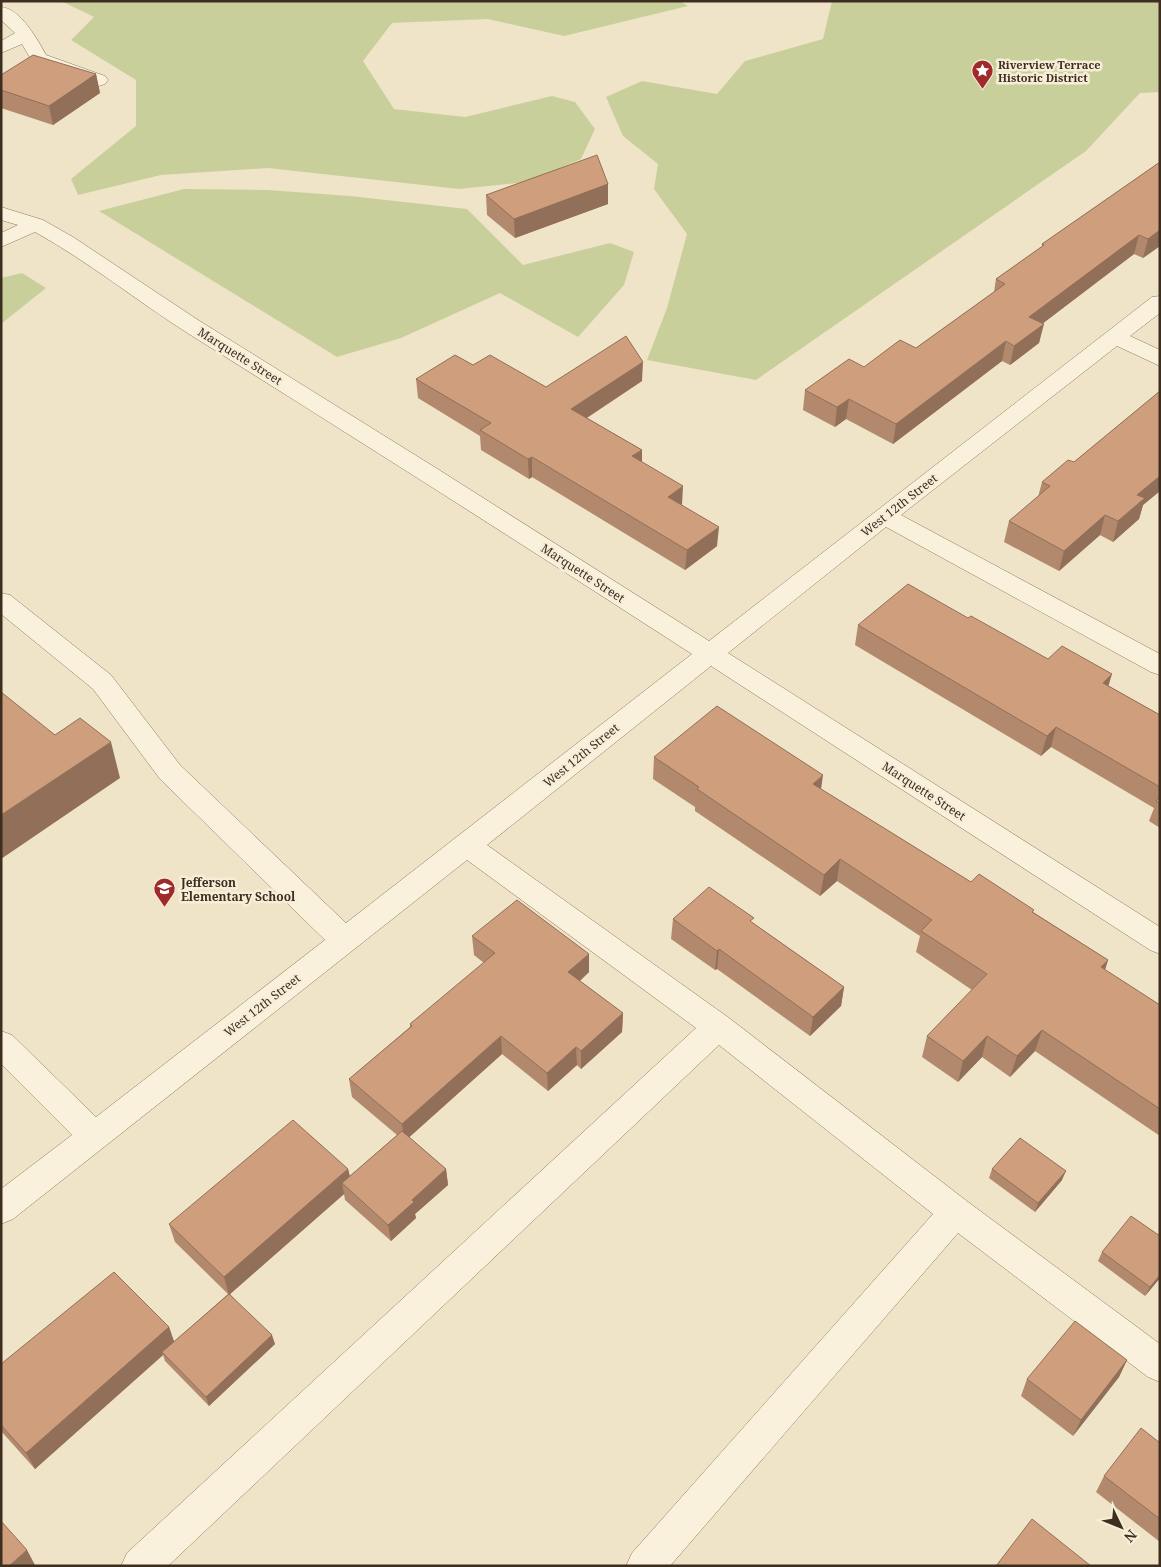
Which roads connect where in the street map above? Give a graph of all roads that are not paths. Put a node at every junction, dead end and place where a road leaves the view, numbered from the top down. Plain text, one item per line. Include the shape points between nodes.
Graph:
1 (3, 12) dead end
2 (26, 34) junction
3 (1, 48) edge
4 (99, 80) dead end
5 (1, 213) edge
6 (36, 224) junction
7 (1, 241) edge
8 (1160, 302) edge
9 (1115, 337) junction
10 (1160, 359) edge
11 (884, 516) junction
12 (1, 600) edge
13 (709, 654) junction
14 (1159, 664) edge
15 (468, 845) junction
16 (345, 941) junction
17 (1160, 942) edge
18 (718, 1027) junction
19 (1, 1044) edge
20 (94, 1136) junction
21 (1, 1208) edge
22 (956, 1212) junction
23 (1160, 1365) edge
24 (140, 1566) edge
25 (645, 1566) edge

1 - 2 street
2 - 3 street
2 - 4 street via 39,59
5 - 6 street, Marquette Street
6 - 7 street
6 - 13 street, Marquette Street
8 - 9 street, West 12th Street
9 - 10 street
9 - 11 street, West 12th Street
11 - 13 street, West 12th Street
11 - 14 street
12 - 16 street via 102,682 170,772
13 - 15 street, West 12th Street
13 - 17 street, Marquette Street
15 - 16 street, West 12th Street
15 - 18 street
16 - 20 street, West 12th Street
18 - 22 street
18 - 24 street
19 - 20 street
20 - 21 street, West 12th Street
22 - 23 street
22 - 25 street

